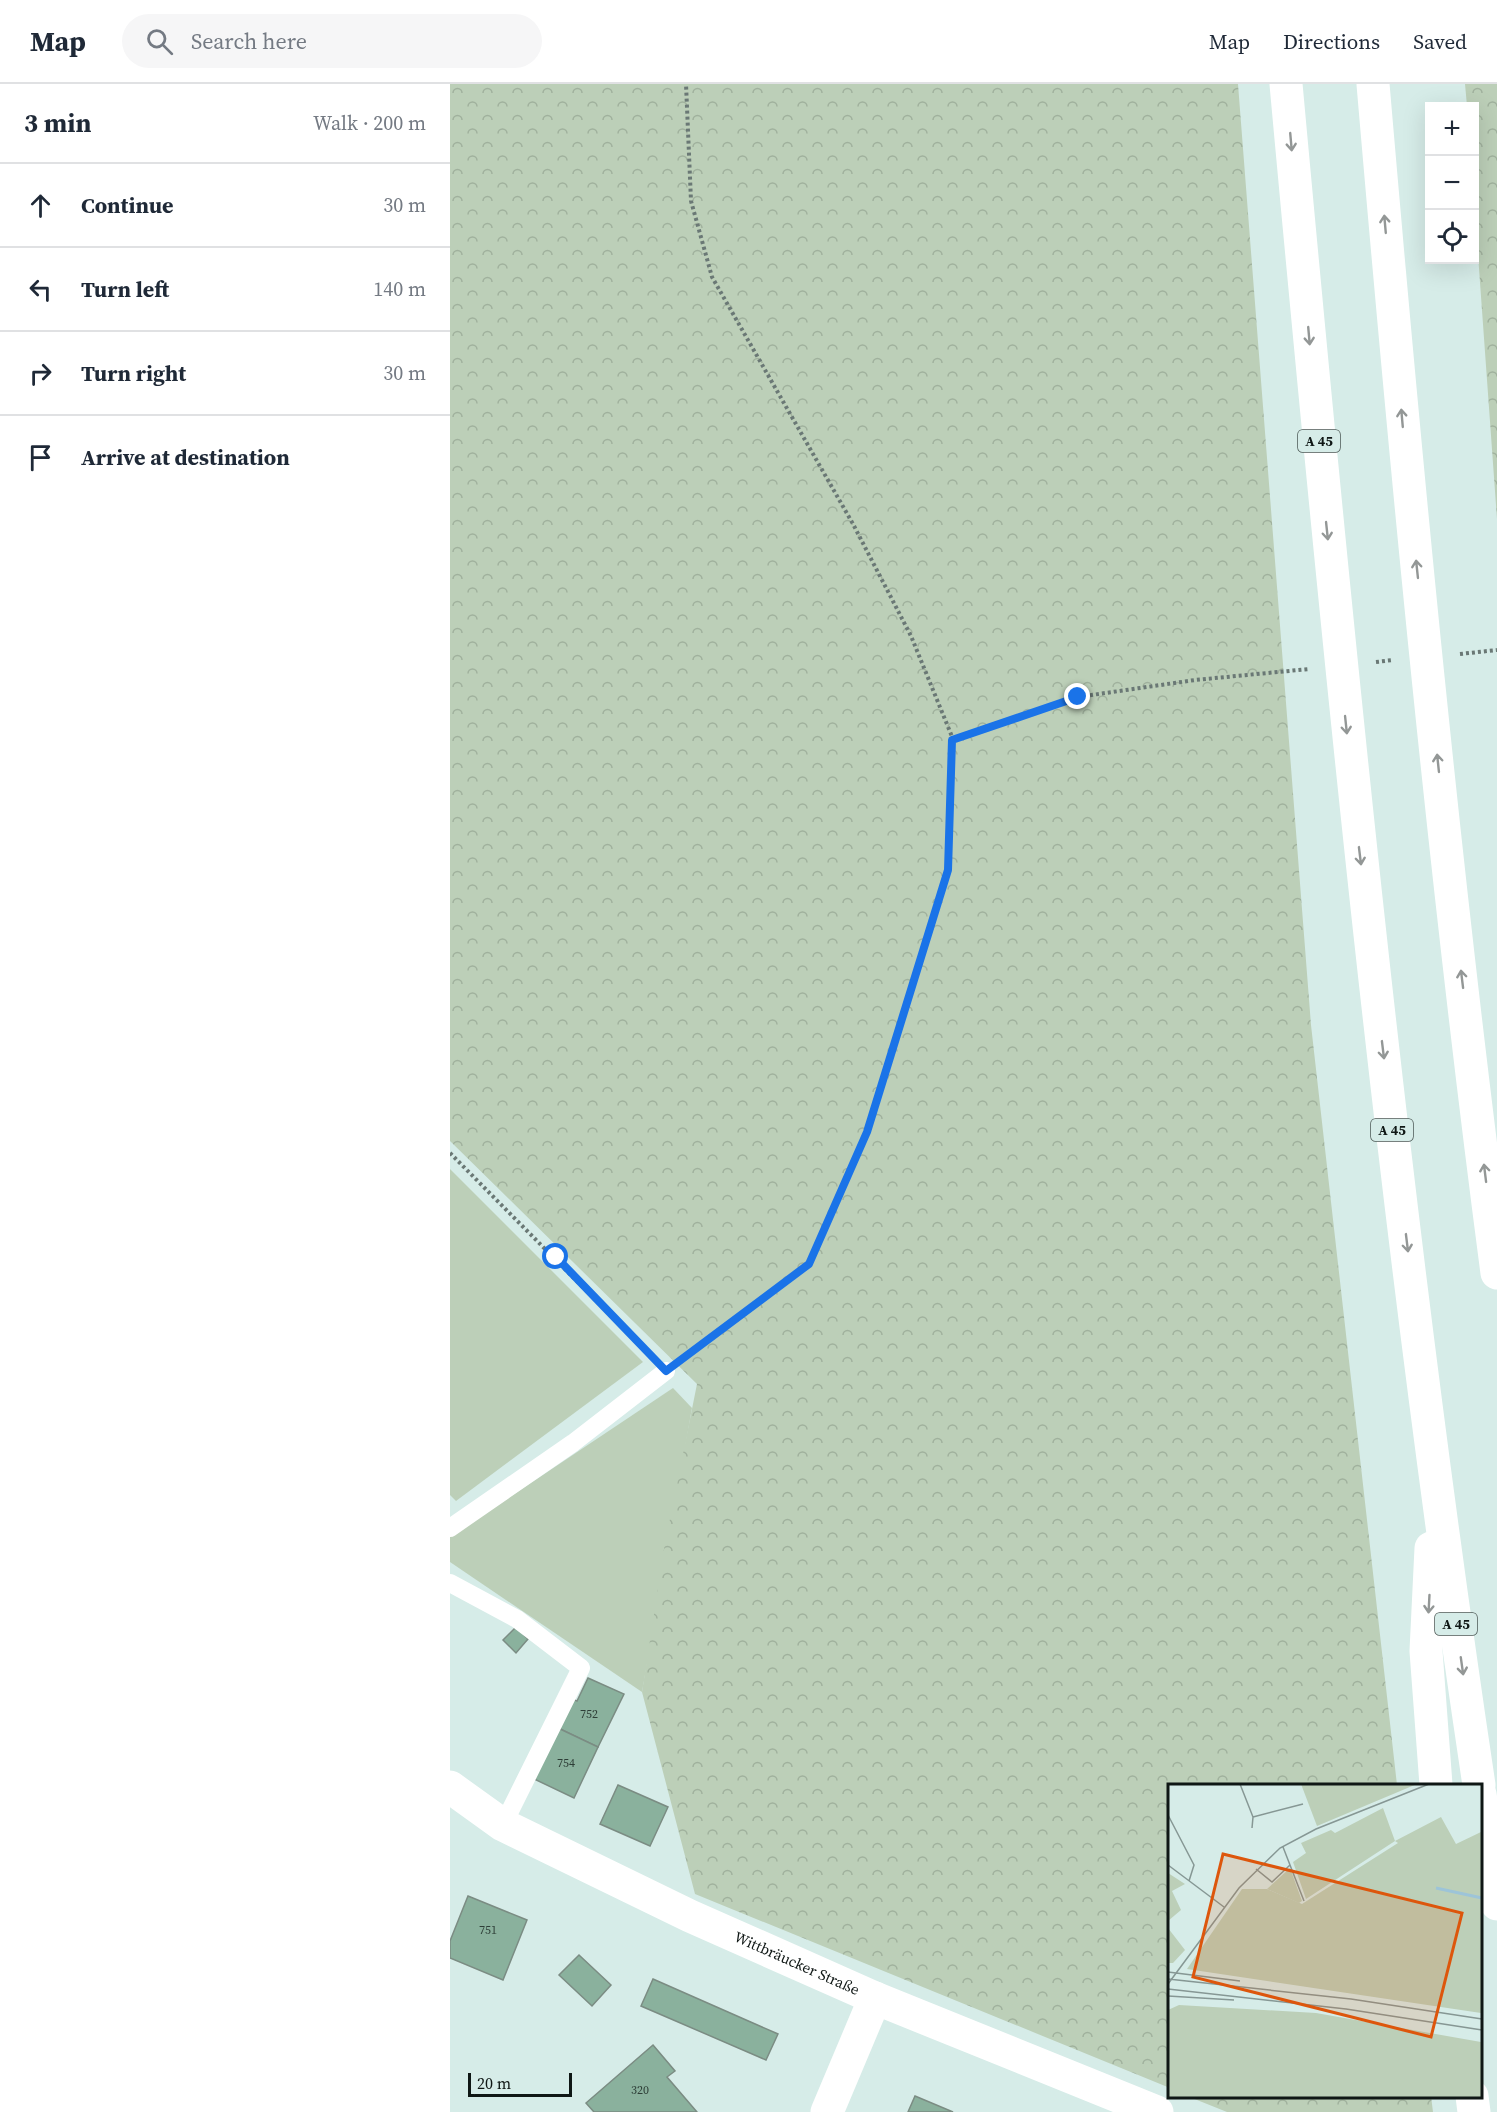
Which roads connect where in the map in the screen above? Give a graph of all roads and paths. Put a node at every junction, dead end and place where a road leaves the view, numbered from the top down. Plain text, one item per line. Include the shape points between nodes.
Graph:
1 (686, 84) edge
2 (1286, 84) edge
3 (1373, 84) edge
4 (1195, 680) dead end
5 (952, 740) junction
6 (450, 1153) edge
7 (1497, 1273) edge
8 (666, 1371) junction
9 (1435, 1462) junction
10 (450, 1528) edge
11 (450, 1583) edge
12 (1436, 1784) edge
13 (1479, 1784) edge
14 (450, 1788) edge
15 (1482, 1807) edge
16 (502, 1825) junction
17 (1497, 1904) edge
18 (875, 1998) junction
19 (1472, 2097) edge
20 (827, 2112) edge
21 (1157, 2112) edge
22 (1474, 2112) edge

1 - 5 path via 691,201 712,277 853,524 911,636
2 -> 9 main road, A 45 via 1353,798
7 -> 3 main road via 1408,489
4 - 5 path via 1078,697
5 - 8 path via 948,870 867,1132 809,1264
6 - 8 path
8 - 10 lane via 573,1443
9 -> 12 main road via 1426,1651
9 -> 13 main road, A 45
11 - 16 lane via 517,1619 581,1668
14 - 16 main road, Wittbräucker Straße
15 - 17 main road
16 - 18 main road, Wittbräucker Straße via 690,1916
18 - 20 main road
18 - 21 main road, Wittbräucker Straße
19 - 22 main road

